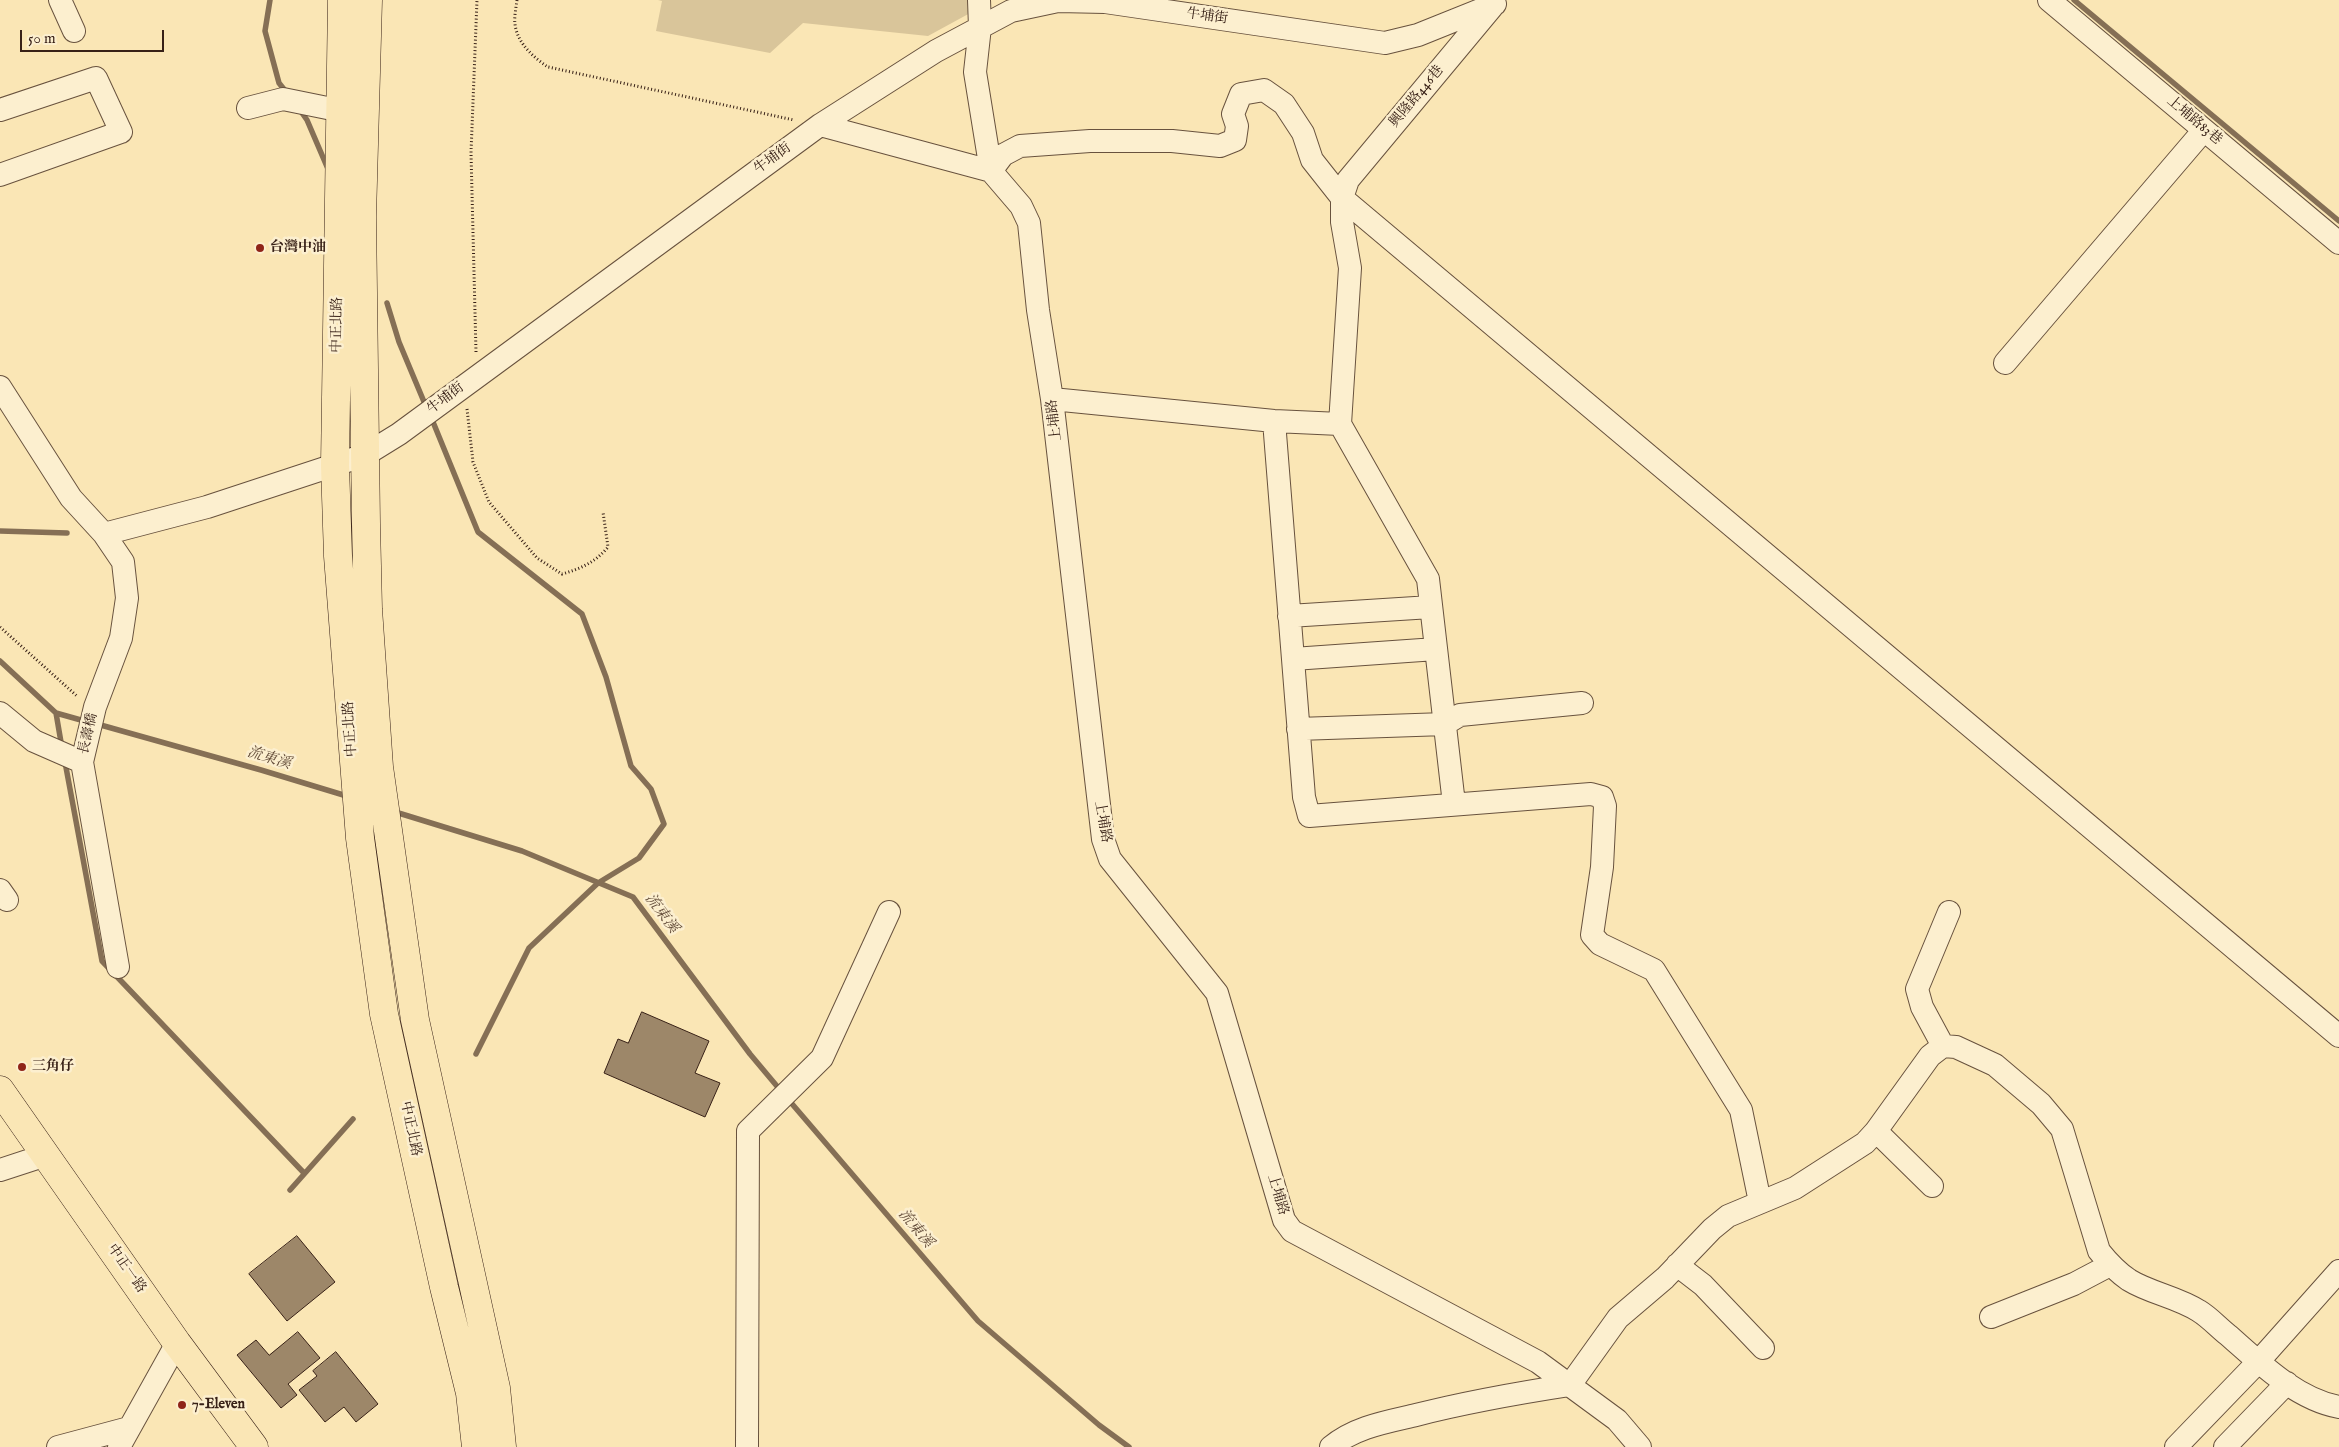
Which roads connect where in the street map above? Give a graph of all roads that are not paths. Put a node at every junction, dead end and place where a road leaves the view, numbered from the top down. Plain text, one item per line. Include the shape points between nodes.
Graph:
1 (60, 0) edge
2 (342, 0) edge
3 (368, 0) edge
4 (979, 0) edge
5 (2049, 0) edge
6 (1496, 2) edge
7 (980, 26) junction
8 (74, 31) dead end
9 (248, 108) dead end
10 (0, 110) edge
11 (342, 111) junction
12 (820, 125) junction
13 (2204, 130) junction
14 (992, 171) junction
15 (0, 175) edge
16 (1342, 198) junction
17 (2339, 243) edge
18 (2005, 363) dead end
19 (0, 388) edge
20 (1052, 399) junction
21 (1274, 421) junction
22 (1340, 424) junction
23 (365, 455) junction
24 (336, 465) junction
25 (104, 534) junction
26 (1431, 607) junction
27 (1289, 616) junction
28 (1436, 649) junction
29 (1293, 659) junction
30 (1582, 703) dead end
31 (0, 713) edge
32 (1445, 724) junction
33 (1298, 729) junction
34 (82, 762) junction
35 (1454, 804) junction
36 (889, 912) dead end
37 (1949, 912) dead end
38 (118, 967) dead end
39 (2339, 1036) edge
40 (1943, 1046) junction
41 (0, 1090) edge
42 (1876, 1132) junction
43 (46, 1155) junction
44 (0, 1170) edge
45 (1932, 1186) dead end
46 (1760, 1202) junction
47 (1677, 1265) junction
48 (2110, 1265) junction
49 (2339, 1270) edge
50 (1991, 1317) dead end
51 (177, 1343) junction
52 (1763, 1348) dead end
53 (2258, 1362) junction
54 (2287, 1382) junction
55 (1570, 1385) junction
56 (2339, 1407) edge
57 (124, 1438) edge
58 (58, 1447) edge
59 (254, 1447) edge
60 (476, 1447) edge
61 (502, 1447) edge
62 (747, 1447) edge
63 (1331, 1447) edge
64 (1640, 1447) edge
65 (2176, 1447) edge
66 (2225, 1447) edge

1 - 8 street
2 - 11 main road, 中正北路
3 - 23 main road, 中正北路 via 362,216
4 - 7 street, 上埔路
5 - 13 street, 上埔路83巷
6 - 7 street, 牛埔街 via 1418,35 1385,43 1082,0 1058,1 1011,11
6 - 16 street, 興隆路446巷 via 1348,180
7 - 12 street, 牛埔街
7 - 14 street, 上埔路 via 975,72
9 - 11 street via 283,99
10 - 15 street via 96,78 120,132
11 - 24 main road, 中正北路
12 - 14 street
12 - 23 street, 牛埔街 via 429,412
13 - 17 street, 上埔路83巷
13 - 18 street
14 - 16 street via 1003,155 1020,146 1090,141 1172,141 1220,146 1235,140 1237,126 1233,114 1241,94 1264,90 1284,104 1302,133 1312,160
14 - 20 street, 上埔路 via 1021,206 1029,223
16 - 22 street via 1342,222 1350,268
16 - 39 street
19 - 25 street, 長壽橋 via 71,498
20 - 21 street
20 - 55 street, 上埔路 via 1103,838 1110,859 1217,993 1284,1220 1292,1231 1538,1362
21 - 22 street
21 - 27 street
22 - 26 street via 1428,579
23 - 24 street, 牛埔街
23 - 61 main road, 中正北路 via 368,609 379,767 390,857 415,1020 496,1388
24 - 25 street, 牛埔街 via 206,507
24 - 60 main road, 中正北路 via 338,556 360,838 384,1014 470,1393
25 - 34 street, 長壽橋 via 123,562 127,598 121,638 95,707
26 - 27 street
26 - 28 street
27 - 29 street
28 - 29 street
28 - 32 street
29 - 33 street
30 - 32 street via 1460,715
31 - 34 street via 34,741
32 - 33 street
32 - 35 street
33 - 35 street via 1304,797 1309,816
34 - 38 street
35 - 46 street via 1591,794 1602,797 1605,806 1602,867 1592,935 1600,944 1654,970 1741,1110
36 - 62 street via 822,1058 748,1132
37 - 40 street via 1917,989 1922,1007
40 - 42 street via 1930,1056
40 - 48 street via 1956,1047 1995,1065 2040,1104 2062,1129 2099,1251
41 - 43 main road, 中正一路
42 - 45 street
42 - 46 street via 1865,1143 1795,1188
43 - 44 street
43 - 51 main road, 中正一路
46 - 47 street via 1728,1216
47 - 52 street via 1703,1285
47 - 55 street via 1618,1318
48 - 50 street via 2074,1284
48 - 53 street via 2129,1280 2181,1300 2200,1312
49 - 53 street
51 - 57 street
51 - 59 main road, 中正一路
53 - 54 street
53 - 65 street
54 - 56 street via 2328,1405
54 - 66 street
55 - 63 street via 1483,1399 1367,1427 1340,1439
55 - 64 street, 上埔路 via 1617,1420
57 - 58 street

